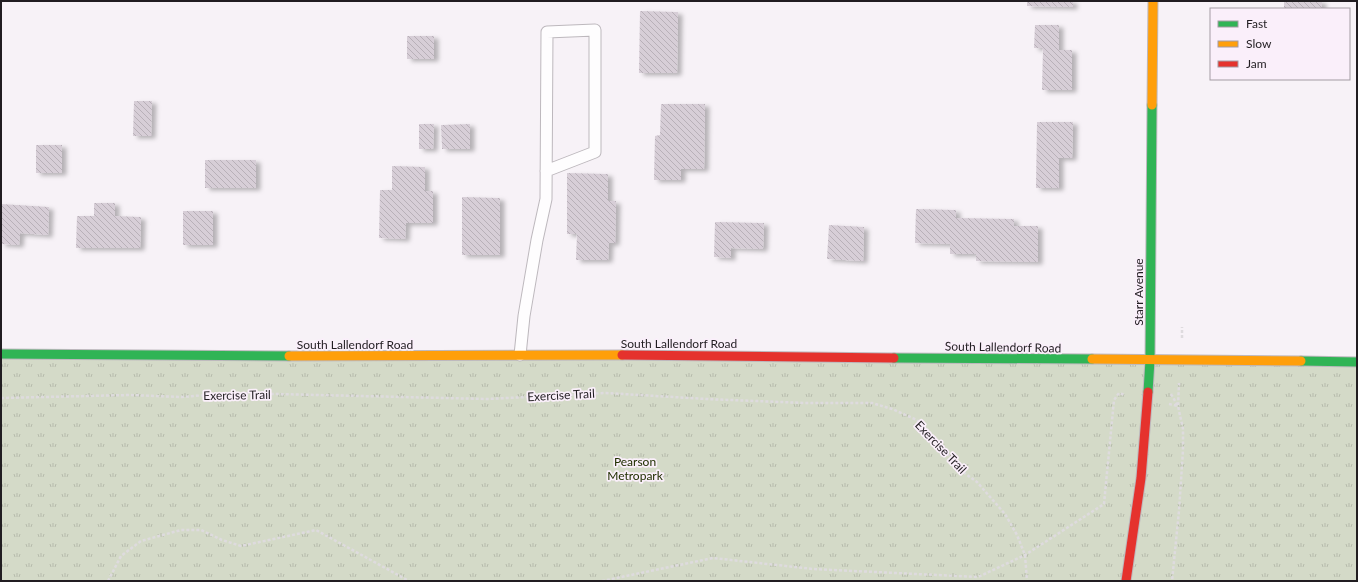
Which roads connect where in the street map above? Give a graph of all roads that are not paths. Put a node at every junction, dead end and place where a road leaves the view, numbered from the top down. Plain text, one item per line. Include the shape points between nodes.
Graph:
1 (1153, 1) edge
2 (546, 171) junction
3 (1, 354) edge
4 (520, 356) junction
5 (1150, 360) junction
6 (1357, 362) edge
7 (1126, 581) edge

1 - 5 street, Starr Avenue
2 - 2 lane via 547,32 595,30 595,152
2 - 4 lane via 546,200 524,316
3 - 4 street, South Lallendorf Road
4 - 5 street, South Lallendorf Road
5 - 6 street, South Lallendorf Road
5 - 7 street, Starr Avenue via 1141,478

